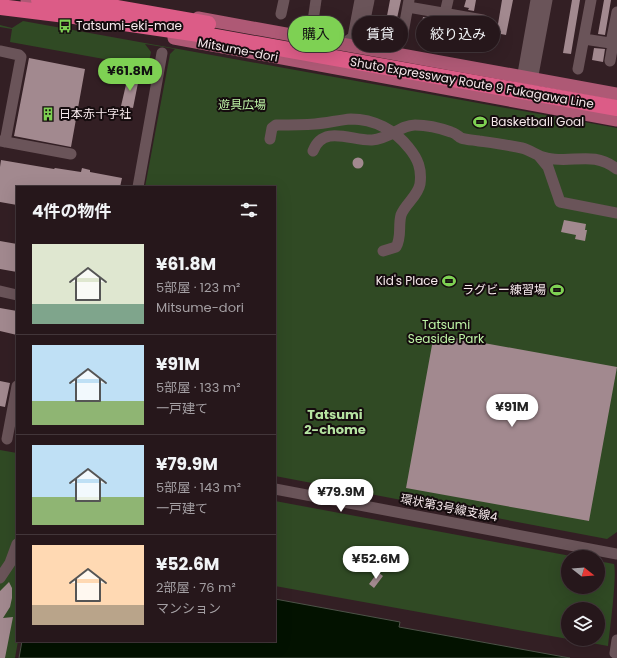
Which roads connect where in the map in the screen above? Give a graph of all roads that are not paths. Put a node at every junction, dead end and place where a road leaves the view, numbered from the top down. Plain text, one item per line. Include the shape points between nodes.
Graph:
1 (27, 0) edge
2 (39, 0) edge
3 (72, 0) edge
4 (100, 0) edge
5 (284, 0) edge
6 (316, 0) edge
7 (360, 0) edge
8 (369, 0) edge
9 (448, 0) edge
10 (536, 0) edge
11 (547, 0) edge
12 (591, 0) edge
13 (1, 1) edge
14 (409, 4) edge
15 (0, 6) edge
16 (617, 12) edge
17 (445, 13) junction
18 (281, 14) dead end
19 (314, 16) edge
20 (367, 16) edge
21 (407, 16) edge
22 (461, 16) edge
23 (90, 18) junction
24 (200, 23) junction
25 (288, 34) edge
26 (584, 39) junction
27 (344, 43) edge
28 (614, 44) edge
29 (0, 51) edge
30 (387, 52) edge
31 (162, 53) dead end
32 (610, 61) dead end
33 (578, 69) dead end
34 (526, 83) junction
35 (617, 94) edge
36 (617, 97) edge
37 (523, 103) junction
38 (617, 107) edge
39 (617, 120) edge
40 (395, 133) junction
41 (270, 139) dead end
42 (2, 141) edge
43 (313, 151) dead end
44 (71, 154) dead end
45 (539, 156) junction
46 (617, 169) edge
47 (138, 186) edge
48 (617, 213) edge
49 (383, 250) dead end
50 (0, 291) edge
51 (16, 294) edge
52 (16, 392) edge
53 (8, 439) edge
54 (276, 489) edge
55 (16, 547) edge
56 (617, 554) edge
57 (0, 578) edge
58 (617, 640) edge
59 (617, 654) edge

1 - 34 main road, Mitsume-dori
2 - 24 highway
3 - 24 highway
4 - 25 main road
5 - 18 street
6 - 19 street
7 - 27 street via 353,37
8 - 20 street
9 - 17 street
10 - 34 street
11 - 34 street
12 - 26 street
13 - 15 street
13 - 23 highway
14 - 17 street
14 - 21 street
15 - 23 highway
15 - 37 main road, Mitsume-dori
16 - 28 street
17 - 22 street
23 - 38 highway, Shuto Expressway Route 9 Fukagawa Line via 199,34
24 - 36 highway, Shuto Expressway Route 9 Fukagawa Line
26 - 28 street
26 - 33 street
28 - 32 street
29 - 42 street via 21,57
30 - 34 main road
31 - 47 street
34 - 35 main road
34 - 37 street
34 - 38 main road, Mitsume-dori
37 - 39 main road, Mitsume-dori
40 - 41 street via 374,123 351,119 315,124 276,125 272,128
40 - 43 street via 371,140 324,137
40 - 45 street via 407,126 416,125 452,132 462,138 523,148
40 - 49 street via 414,154 420,165 420,187 401,214 400,241 396,247
42 - 44 street
45 - 46 street via 558,160 594,159 608,162
45 - 48 street via 548,167 560,202
50 - 51 street
52 - 53 street
54 - 56 street, 環状第3号線支線4
55 - 57 street via 10,563
58 - 59 street

